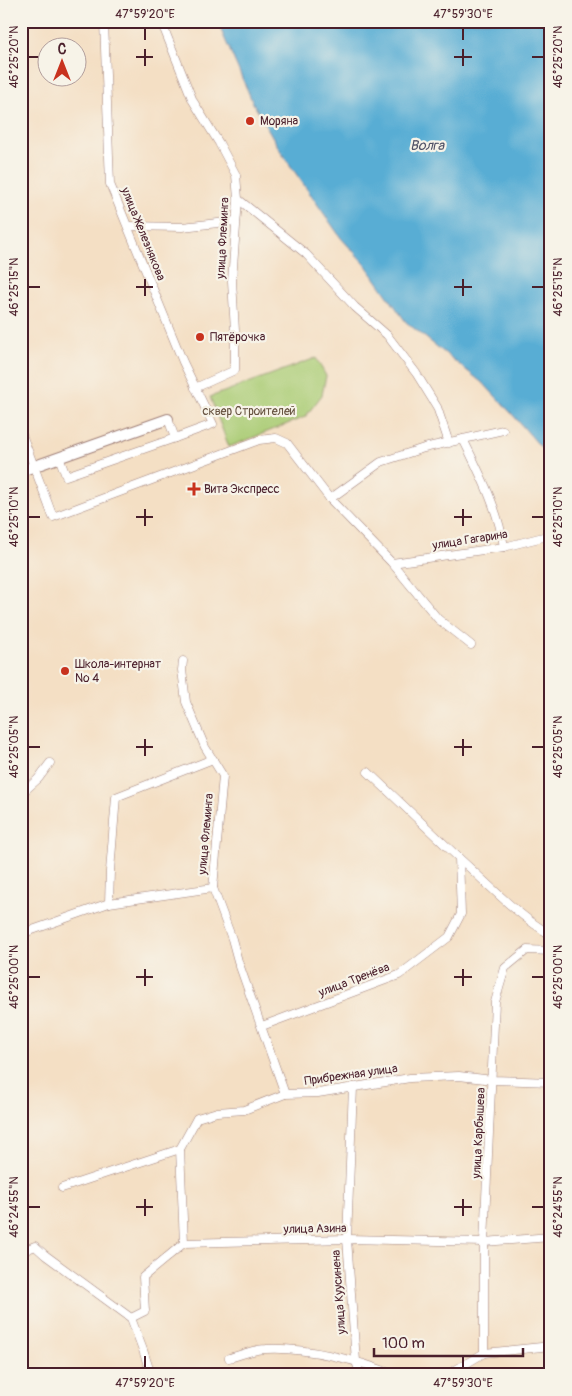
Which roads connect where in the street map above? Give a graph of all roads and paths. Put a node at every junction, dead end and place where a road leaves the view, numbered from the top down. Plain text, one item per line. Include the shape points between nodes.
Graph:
1 (104, 21) edge
2 (161, 21) edge
3 (238, 199) junction
4 (236, 221) junction
5 (128, 226) junction
6 (195, 388) junction
7 (168, 419) joint
8 (503, 430) dead end
9 (21, 432) edge
10 (175, 438) junction
11 (464, 439) junction
12 (449, 443) junction
13 (60, 457) junction
14 (34, 466) junction
15 (21, 471) edge
16 (330, 499) junction
17 (551, 535) edge
18 (504, 547) junction
19 (392, 563) junction
20 (471, 645) dead end
21 (183, 661) dead end
22 (213, 759) junction
23 (50, 763) dead end
24 (368, 772) dead end
25 (21, 794) edge
26 (459, 858) junction
27 (213, 888) junction
28 (109, 903) junction
29 (21, 934) edge
30 (551, 935) edge
31 (551, 951) edge
32 (262, 1026) junction
33 (492, 1080) junction
34 (551, 1082) edge
35 (353, 1087) junction
36 (285, 1094) junction
37 (180, 1149) junction
38 (62, 1188) dead end
39 (551, 1237) edge
40 (347, 1239) junction
41 (484, 1242) junction
42 (184, 1244) junction
43 (21, 1252) edge
44 (131, 1318) junction
45 (551, 1346) edge
46 (484, 1353) junction
47 (229, 1358) dead end
48 (356, 1361) junction
49 (151, 1375) edge
50 (360, 1375) edge
51 (394, 1375) edge
52 (447, 1375) edge

1 - 5 street, улица Железнякова via 110,184
2 - 3 street, улица Флеминга via 193,101 236,175
3 - 4 street, улица Флеминга
3 - 12 street via 306,254 387,336 432,400
4 - 5 street via 182,227
4 - 6 street, улица Флеминга via 232,281 235,370
5 - 6 street, улица Железнякова
6 - 10 street, улица Железнякова via 213,424
7 - 10 street
7 - 13 street
8 - 11 street
9 - 14 street
10 - 13 street via 66,476
11 - 12 street
11 - 18 street via 491,499
12 - 16 street via 380,462
13 - 14 street
14 - 15 street
14 - 16 street via 53,517 259,440 276,438 287,443
16 - 19 street
17 - 18 street, улица Гагарина
18 - 19 street, улица Гагарина
19 - 20 street via 438,619
21 - 22 street, улица Флеминга via 186,702
22 - 27 street, улица Флеминга via 223,776
22 - 28 street via 116,797
23 - 25 street
24 - 26 street
26 - 30 street
26 - 32 street, улица Тренёва via 461,914 449,937 399,975
27 - 28 street
27 - 32 street, улица Флеминга
28 - 29 street
31 - 33 street, улица Карбышева via 527,950 505,968 495,1002
32 - 36 street, улица Флеминга
33 - 34 street, Прибрежная улица
33 - 35 street, Прибрежная улица via 459,1076 410,1078
33 - 41 street, улица Карбышева
35 - 36 street, Прибрежная улица
35 - 40 street, улица Куусинена
36 - 37 street, Прибрежная улица via 244,1110 217,1112 197,1118
37 - 38 street
37 - 42 street
39 - 41 street, улица Азина
40 - 41 street, улица Азина
40 - 42 street, улица Азина
40 - 48 street, улица Куусинена
41 - 46 street, улица Карбышева
42 - 44 street via 143,1277 145,1311
43 - 44 street via 36,1246
44 - 49 street
45 - 46 street
46 - 52 street
47 - 48 street via 264,1349 292,1349
48 - 50 street, улица Куусинена
48 - 51 street

